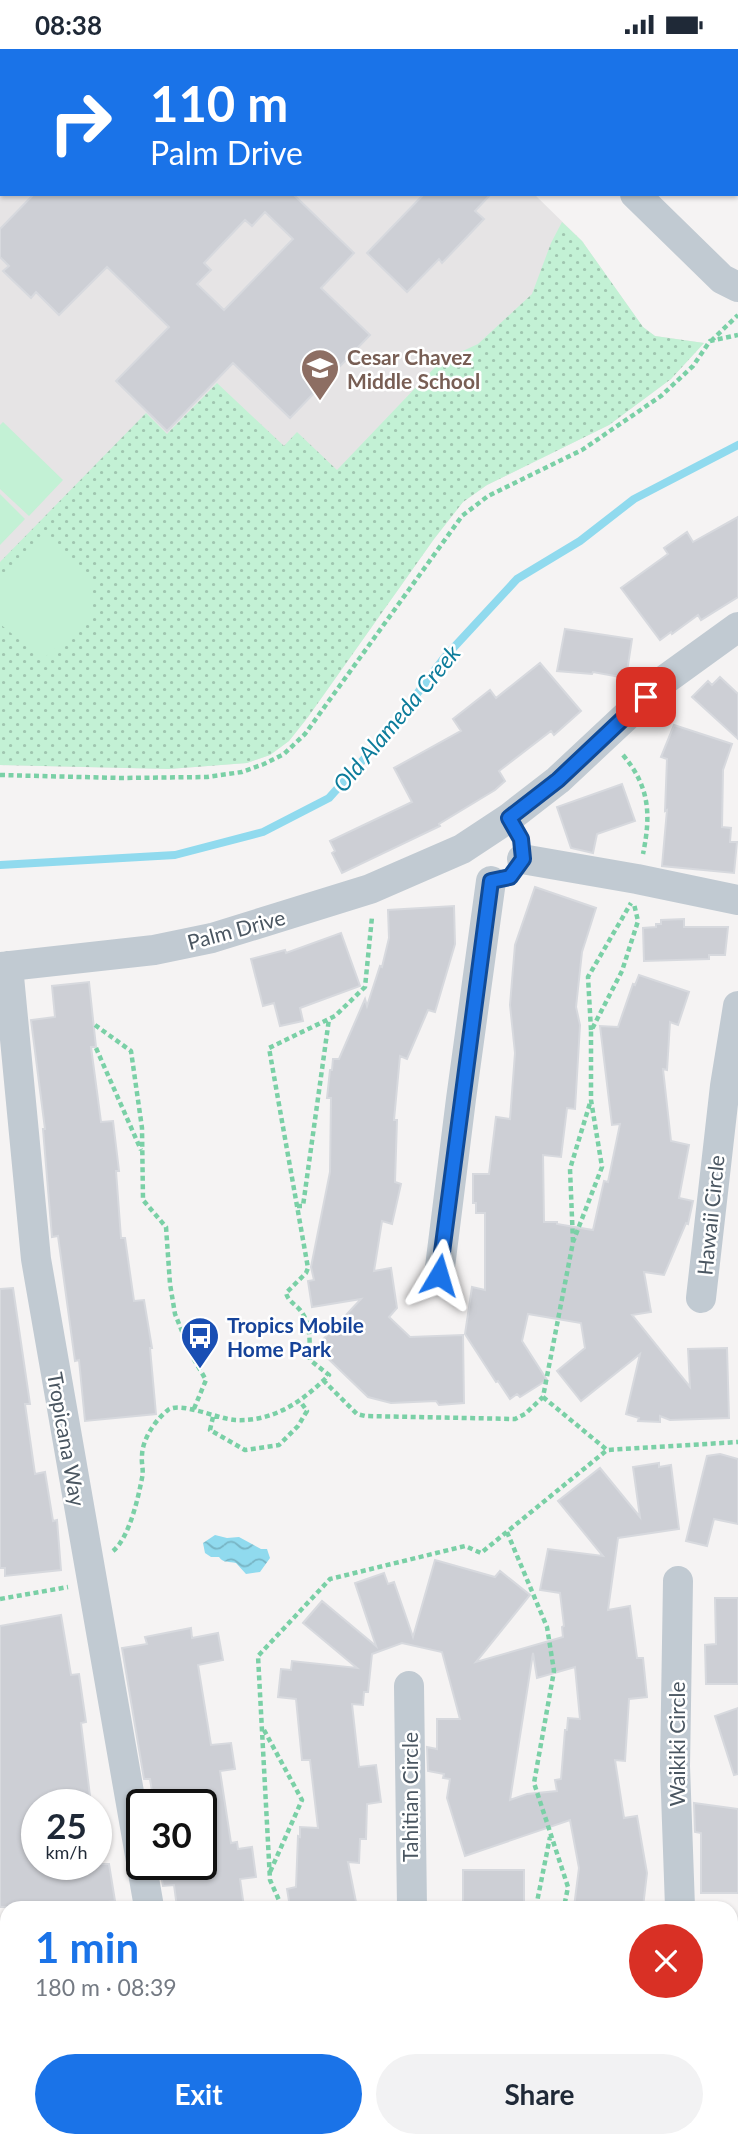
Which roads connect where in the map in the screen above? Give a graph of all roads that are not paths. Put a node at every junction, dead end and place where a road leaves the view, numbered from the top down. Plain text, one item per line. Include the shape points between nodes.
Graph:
1 (637, 196) edge
2 (738, 287) edge
3 (738, 627) edge
4 (509, 818) junction
5 (462, 849) junction
6 (523, 859) junction
7 (491, 881) junction
8 (738, 900) edge
9 (4, 967) edge
10 (738, 1006) edge
11 (439, 1275) dead end
12 (701, 1298) dead end
13 (678, 1581) dead end
14 (409, 1686) dead end
15 (148, 1901) edge
16 (411, 1901) edge
17 (680, 1901) edge

1 - 2 street via 722,279
3 - 4 street, Palm Drive via 666,678 558,780
4 - 5 street, Palm Drive
4 - 6 street via 521,839
5 - 7 street via 476,870
5 - 9 street, Palm Drive via 365,891 212,938 154,950
6 - 7 street via 510,877
6 - 8 street
7 - 11 street
9 - 15 street, Tropicana Way via 36,1259
10 - 12 street, Hawaii Circle
13 - 17 street, Waikiki Circle via 675,1766
14 - 16 street, Tahitian Circle

